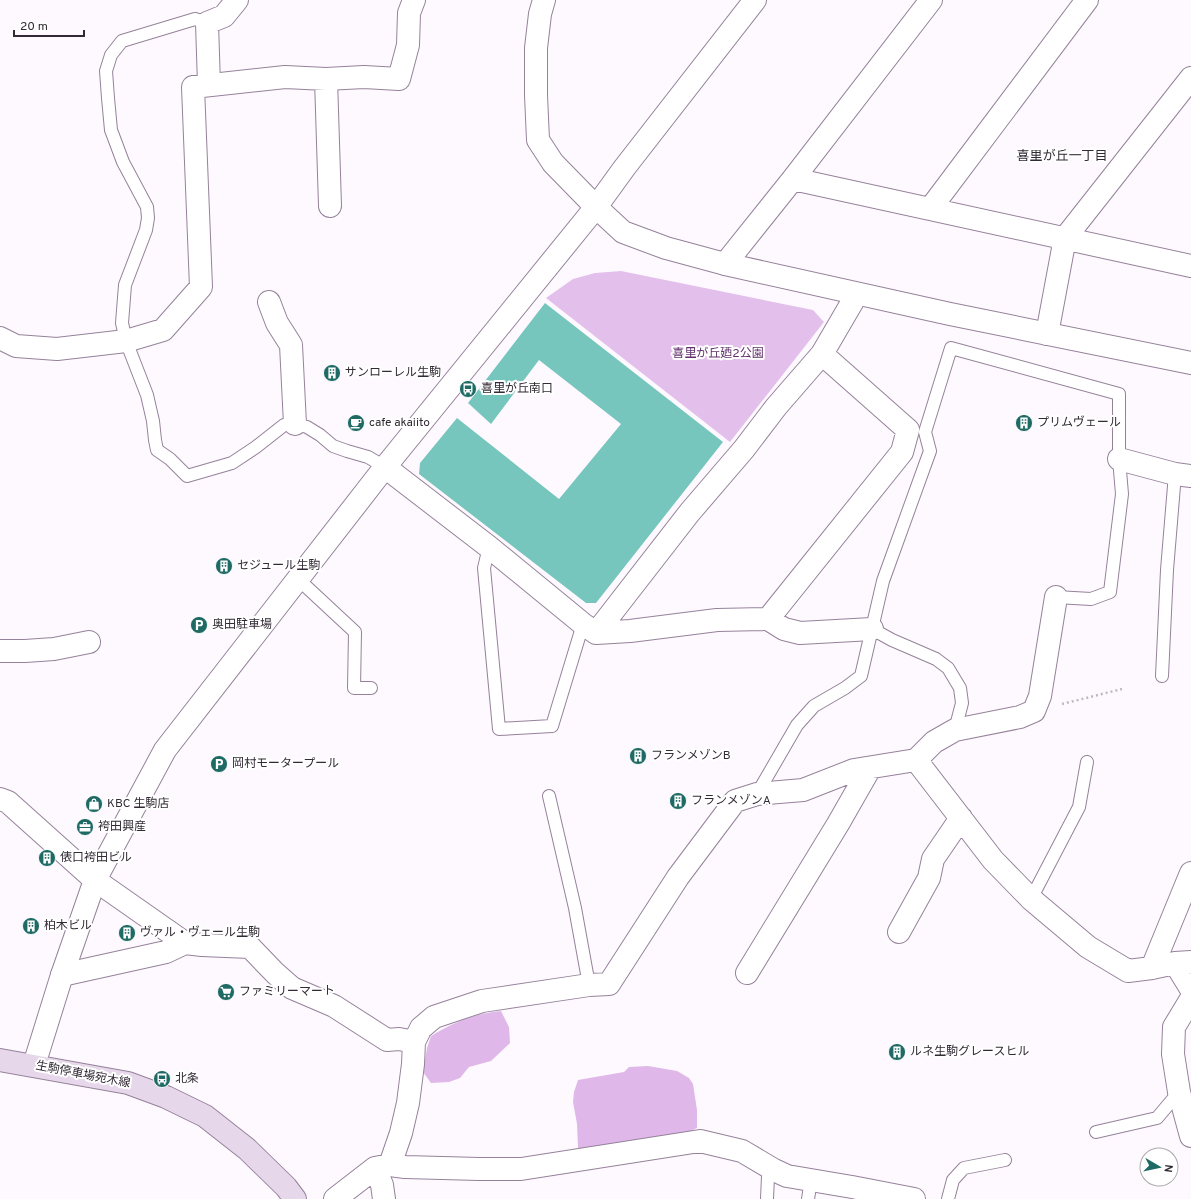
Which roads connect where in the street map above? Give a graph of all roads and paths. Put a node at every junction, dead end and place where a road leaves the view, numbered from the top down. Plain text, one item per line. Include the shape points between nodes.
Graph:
1 (237, 0) edge
2 (414, 0) edge
3 (544, 0) edge
4 (755, 0) edge
5 (931, 0) edge
6 (1079, 2) edge
7 (207, 23) junction
8 (1191, 78) edge
9 (326, 79) junction
10 (209, 85) junction
11 (793, 179) junction
12 (330, 206) dead end
13 (596, 207) junction
14 (930, 209) junction
15 (1065, 238) junction
16 (724, 264) junction
17 (1191, 266) edge
18 (856, 294) junction
19 (268, 302) dead end
20 (1047, 334) junction
21 (0, 338) edge
22 (126, 341) junction
23 (822, 354) junction
24 (1191, 363) edge
25 (295, 424) junction
26 (917, 431) junction
27 (1118, 459) junction
28 (385, 466) junction
29 (1183, 475) edge
30 (489, 547) junction
31 (298, 579) junction
32 (1056, 597) joint
33 (768, 618) junction
34 (590, 628) junction
35 (872, 629) junction
36 (89, 642) dead end
37 (0, 651) edge
38 (1162, 676) dead end
39 (371, 688) dead end
40 (1122, 689) dead end
41 (1034, 712) junction
42 (955, 730) junction
43 (916, 760) junction
44 (1087, 762) dead end
45 (870, 768) junction
46 (757, 794) junction
47 (549, 796) dead end
48 (0, 799) edge
49 (961, 818) junction
50 (1191, 873) edge
51 (95, 880) junction
52 (1031, 899) junction
53 (899, 932) dead end
54 (185, 943) junction
55 (1183, 963) edge
56 (1152, 968) junction
57 (747, 973) dead end
58 (62, 975) junction
59 (589, 985) junction
60 (1191, 989) edge
61 (1191, 999) edge
62 (414, 1042) junction
63 (0, 1060) edge
64 (34, 1065) junction
65 (1179, 1092) junction
66 (1096, 1132) dead end
67 (1191, 1136) edge
68 (1006, 1160) dead end
69 (382, 1166) junction
70 (774, 1170) junction
71 (810, 1189) edge
72 (295, 1199) edge
73 (335, 1199) edge
74 (384, 1199) edge
75 (767, 1199) edge
76 (914, 1199) edge
77 (948, 1199) edge

1 - 7 street via 224,16
2 - 9 street via 410,13 408,45 399,79 364,76
3 - 13 street via 536,48 538,140 553,163
4 - 13 street
5 - 11 street
6 - 14 street
7 - 10 street
7 - 22 lane via 195,19 122,41 111,55 106,71 111,130 123,162 147,207 148,218 146,230 125,284 122,322
8 - 15 street
9 - 10 street via 285,77
9 - 12 street
10 - 22 street via 193,87 201,287 163,330
11 - 14 street
11 - 16 street
13 - 16 street via 623,232 666,248
13 - 28 street
14 - 15 street
15 - 17 street
15 - 20 street
16 - 18 street
18 - 20 street
18 - 23 street
19 - 25 street via 291,345
20 - 24 street
21 - 22 street via 16,346 57,349
22 - 25 lane via 147,395 157,450 187,476 232,463 284,426
23 - 26 street
23 - 34 street
25 - 28 lane via 307,427 333,446 368,457
26 - 27 lane via 951,348 1119,394
26 - 33 street
26 - 35 lane via 930,451 883,581
27 - 29 street
27 - 32 lane via 1122,494 1110,592 1091,600
28 - 30 street
28 - 31 street
29 - 38 lane via 1166,570
30 - 34 street
30 - 34 lane via 484,568 499,729 552,726
31 - 39 lane via 355,632 354,688
31 - 51 street via 165,750
32 - 41 street via 1040,696
33 - 34 street via 717,620 630,631
33 - 35 street via 784,629 800,633
35 - 42 lane via 948,668 960,688 962,703
35 - 46 lane via 862,676 814,706 796,725
36 - 37 street via 25,652
40 - 41 path
41 - 42 street
42 - 43 street via 934,742
43 - 45 street
43 - 49 street
44 - 52 lane via 1079,807
45 - 46 street via 854,770 803,790
45 - 57 street
46 - 59 street via 736,801 678,877 609,984
47 - 59 lane via 575,908
48 - 51 street via 8,802
49 - 52 street via 994,860
49 - 53 street via 933,859 929,878
50 - 56 street
51 - 54 street
51 - 58 street
52 - 56 street via 1088,947 1128,971
54 - 58 street via 166,952
54 - 62 street via 250,947 292,988 334,1006 387,1040
55 - 56 street
55 - 60 street
58 - 64 street
59 - 62 street via 482,1001 434,1017 421,1028
61 - 65 street via 1174,1027 1173,1054
62 - 69 street via 414,1064 401,1133
63 - 64 main road, 生駒停車場宛木線
64 - 72 main road, 生駒停車場宛木線 via 128,1082 205,1116 247,1149
65 - 66 lane via 1157,1118
65 - 67 street
68 - 77 lane via 964,1168 953,1180
69 - 70 street via 521,1169 700,1141 742,1151
69 - 73 street
69 - 74 street
70 - 71 street
70 - 75 lane via 768,1176
71 - 76 street

